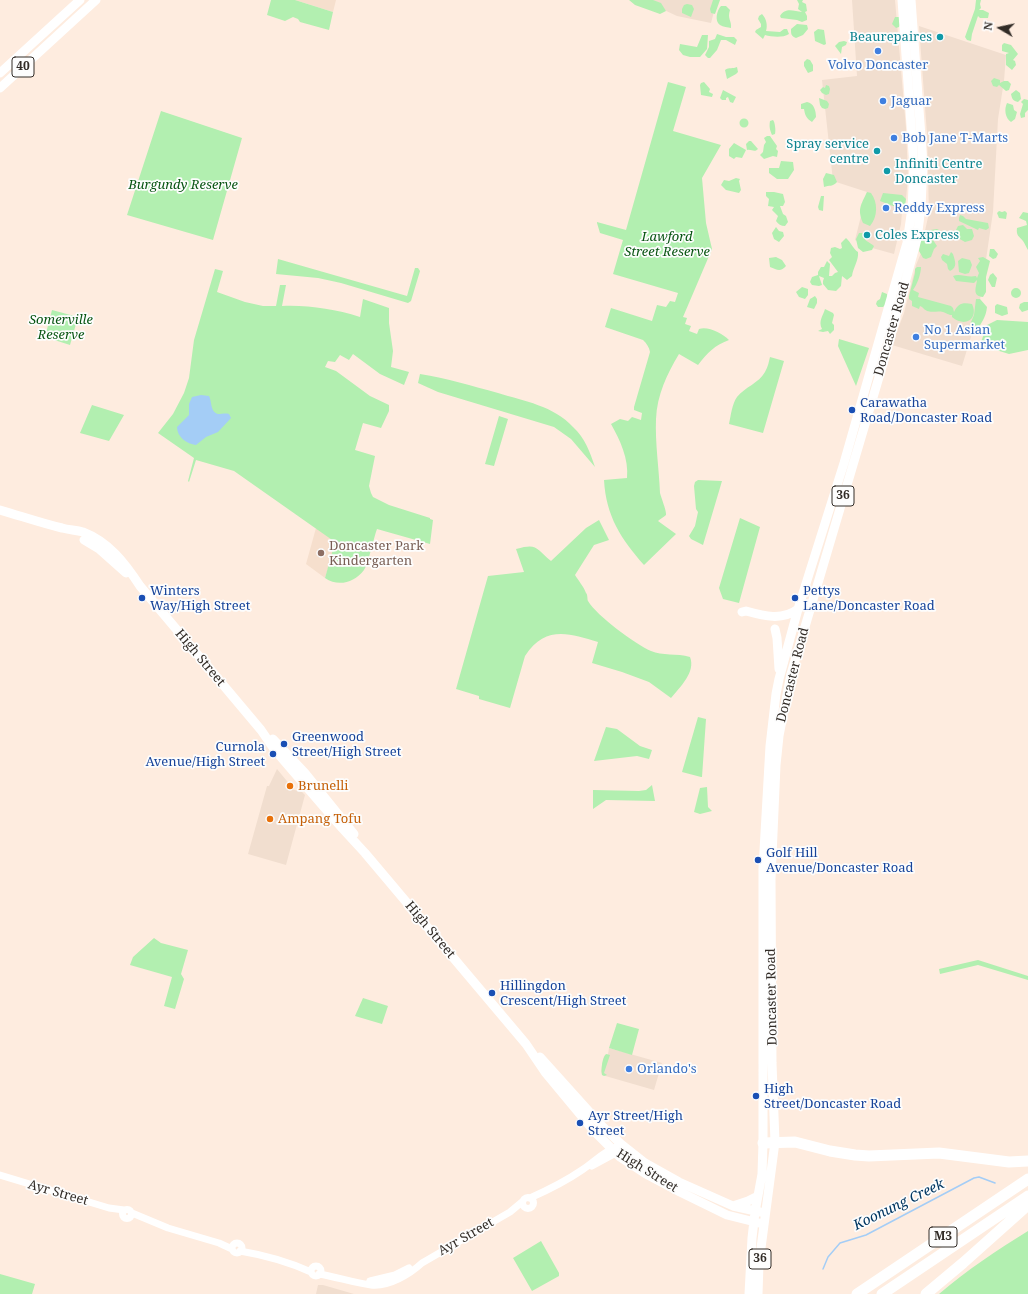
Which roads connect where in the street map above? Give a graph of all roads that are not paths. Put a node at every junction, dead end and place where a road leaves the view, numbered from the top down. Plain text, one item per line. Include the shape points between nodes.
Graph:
1 (80, 0) edge
2 (95, 0) edge
3 (902, 0) edge
4 (911, 0) edge
5 (0, 73) edge
6 (912, 76) junction
7 (0, 88) edge
8 (853, 446) junction
9 (0, 510) edge
10 (798, 609) junction
11 (742, 612) dead end
12 (774, 629) dead end
13 (793, 631) junction
14 (803, 634) junction
15 (779, 679) junction
16 (526, 1044) junction
17 (773, 1085) junction
18 (763, 1120) junction
19 (775, 1142) junction
20 (763, 1143) junction
21 (621, 1144) junction
22 (614, 1151) junction
23 (1028, 1161) edge
24 (3, 1178) edge
25 (1028, 1179) edge
26 (758, 1196) junction
27 (1028, 1196) edge
28 (1028, 1205) edge
29 (733, 1206) junction
30 (754, 1212) junction
31 (765, 1214) junction
32 (738, 1218) junction
33 (753, 1222) junction
34 (764, 1224) junction
35 (752, 1238) junction
36 (749, 1294) edge
37 (758, 1294) edge
38 (857, 1294) edge
39 (882, 1294) edge
40 (926, 1294) edge

1 - 5 main road, 40
2 - 7 main road, 40
3 - 6 main road, Doncaster Road / 36
4 - 6 main road, Doncaster Road / 36
6 - 8 main road, Doncaster Road / 36 via 914,167 908,236
8 - 10 main road, Doncaster Road / 36
8 - 14 main road, Doncaster Road / 36
9 - 16 main road, High Street via 82,532 106,546 121,559 140,586 261,730 310,778 366,853
10 - 11 main road via 784,616
10 - 13 main road, Doncaster Road / 36
12 - 15 main road via 778,638
13 - 14 main road
13 - 15 main road, Doncaster Road / 36
14 - 17 main road, Doncaster Road / 36 via 791,674 776,765 771,879
15 - 18 main road, Doncaster Road / 36 via 770,746 763,868
16 - 21 main road, High Street
16 - 22 main road, High Street via 568,1101
17 - 18 main road via 767,1098 768,1119
17 - 19 main road, Doncaster Road / 36
18 - 20 main road, Doncaster Road / 36
19 - 20 highway
19 - 23 highway via 801,1142 855,1155 940,1153 1009,1162
19 - 31 main road, Doncaster Road / 36
20 - 26 main road, Doncaster Road / 36
21 - 22 street
21 - 29 main road, High Street via 653,1168
22 - 24 street, Ayr Street via 532,1200 525,1198 523,1205 402,1277 372,1285 320,1272 315,1275 312,1269 254,1253 241,1248 238,1243 233,1246 219,1243
22 - 32 main road, High Street via 658,1181
25 - 38 highway, M3
26 - 29 main road
26 - 30 main road, Doncaster Road / 36
27 - 39 highway, M3
28 - 40 highway
29 - 30 main road, High Street
30 - 31 main road, High Street
30 - 33 main road, Doncaster Road / 36
31 - 34 main road, Doncaster Road / 36
32 - 33 main road, High Street
32 - 35 main road
33 - 34 main road, High Street
33 - 35 main road, Doncaster Road / 36
34 - 37 main road, Doncaster Road / 36
35 - 36 main road, Doncaster Road / 36

